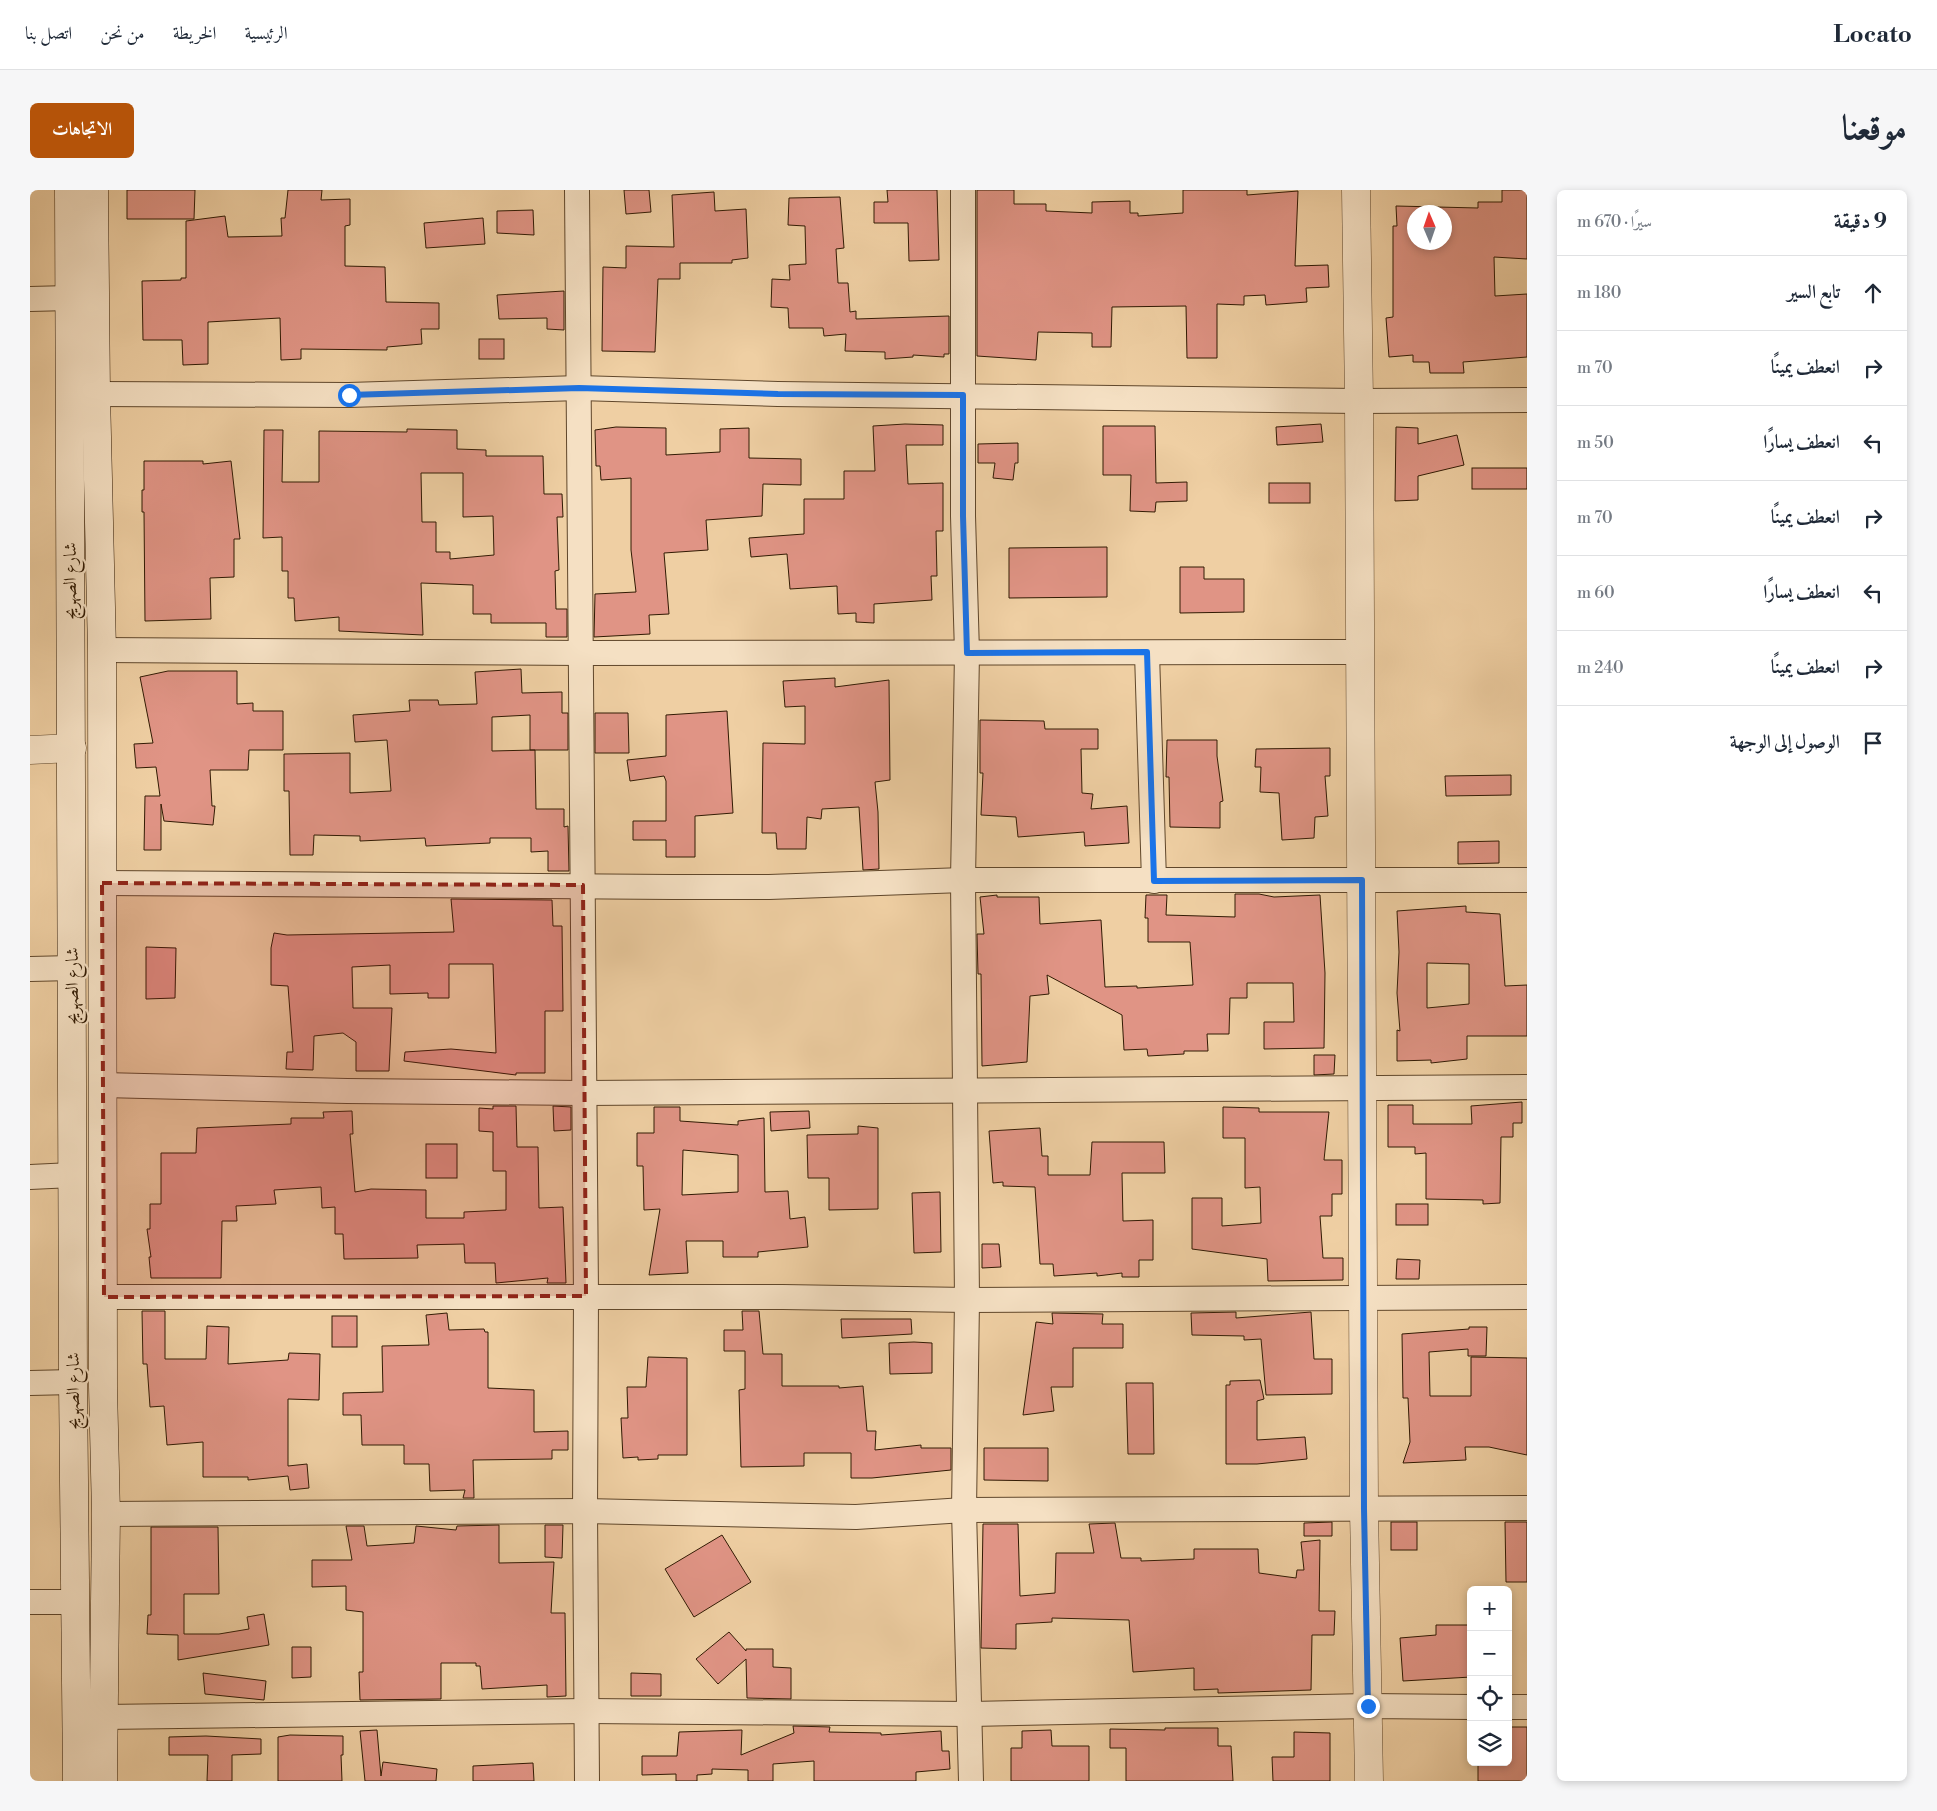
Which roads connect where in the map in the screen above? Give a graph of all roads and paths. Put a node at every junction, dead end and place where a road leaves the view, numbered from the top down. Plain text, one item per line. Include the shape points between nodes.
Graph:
1 (69, 190) edge
2 (94, 190) edge
3 (576, 190) edge
4 (963, 190) edge
5 (1356, 190) edge
6 (69, 298) junction
7 (30, 299) edge
8 (579, 388) junction
9 (96, 394) junction
10 (963, 395) junction
11 (1527, 400) edge
12 (1360, 401) junction
13 (102, 650) junction
14 (1147, 652) junction
15 (1361, 652) junction
16 (582, 653) junction
17 (967, 653) junction
18 (72, 748) junction
19 (30, 750) edge
20 (963, 880) junction
21 (1362, 880) junction
22 (1527, 880) edge
23 (1154, 881) junction
24 (102, 883) junction
25 (583, 885) junction
26 (72, 968) junction
27 (30, 969) edge
28 (103, 1084) junction
29 (1527, 1087) edge
30 (1361, 1089) junction
31 (966, 1090) junction
32 (584, 1093) junction
33 (72, 1175) junction
34 (30, 1177) edge
35 (586, 1296) junction
36 (104, 1297) junction
37 (1362, 1297) junction
38 (1527, 1297) edge
39 (967, 1300) junction
40 (73, 1382) junction
41 (30, 1383) edge
42 (1527, 1508) edge
43 (1364, 1509) junction
44 (964, 1510) junction
45 (585, 1511) junction
46 (106, 1514) junction
47 (30, 1602) edge
48 (74, 1602) junction
49 (1368, 1706) junction
50 (1467, 1706) edge
51 (1512, 1707) edge
52 (1527, 1707) edge
53 (586, 1711) junction
54 (971, 1714) junction
55 (103, 1717) junction
56 (77, 1781) edge
57 (103, 1781) edge
58 (587, 1781) edge
59 (971, 1781) edge
60 (1369, 1781) edge

1 - 6 main road, شارع الصهريج
2 - 9 main road
3 - 8 street
4 - 10 street
5 - 12 main road
6 - 7 street
6 - 18 main road, شارع الصهريج
8 - 9 street via 349,395
8 - 10 street
8 - 16 street
9 - 13 main road
10 - 12 street
10 - 17 street
11 - 12 street
12 - 15 main road
13 - 16 street
13 - 24 main road
14 - 15 street
14 - 17 street
14 - 23 street
15 - 21 main road
16 - 17 street
16 - 25 street
17 - 20 street
18 - 19 main road
18 - 26 main road, شارع الصهريج
20 - 23 street
20 - 25 street via 769,887
20 - 31 street
21 - 22 street
21 - 23 street
21 - 30 main road
24 - 25 street
24 - 28 main road
25 - 32 street
26 - 27 street
26 - 33 main road, شارع الصهريج
28 - 32 street
28 - 36 main road
29 - 30 street
30 - 31 street
30 - 37 main road
31 - 32 street
31 - 39 street
32 - 35 street
33 - 34 street
33 - 40 main road, شارع الصهريج
35 - 36 street
35 - 39 street
35 - 45 street
36 - 46 main road
37 - 38 street
37 - 39 street
37 - 43 main road
39 - 44 street
40 - 41 street
40 - 48 main road, شارع الصهريج
42 - 43 street
43 - 44 street
43 - 49 main road
44 - 45 street via 856,1516
44 - 54 street
45 - 46 street
45 - 53 street
46 - 55 main road
47 - 48 street
48 - 56 main road, شارع الصهريج
49 - 50 street
49 - 54 street
49 - 60 main road
51 - 52 street
53 - 54 street
53 - 55 street
53 - 58 street
54 - 59 street
55 - 57 main road

